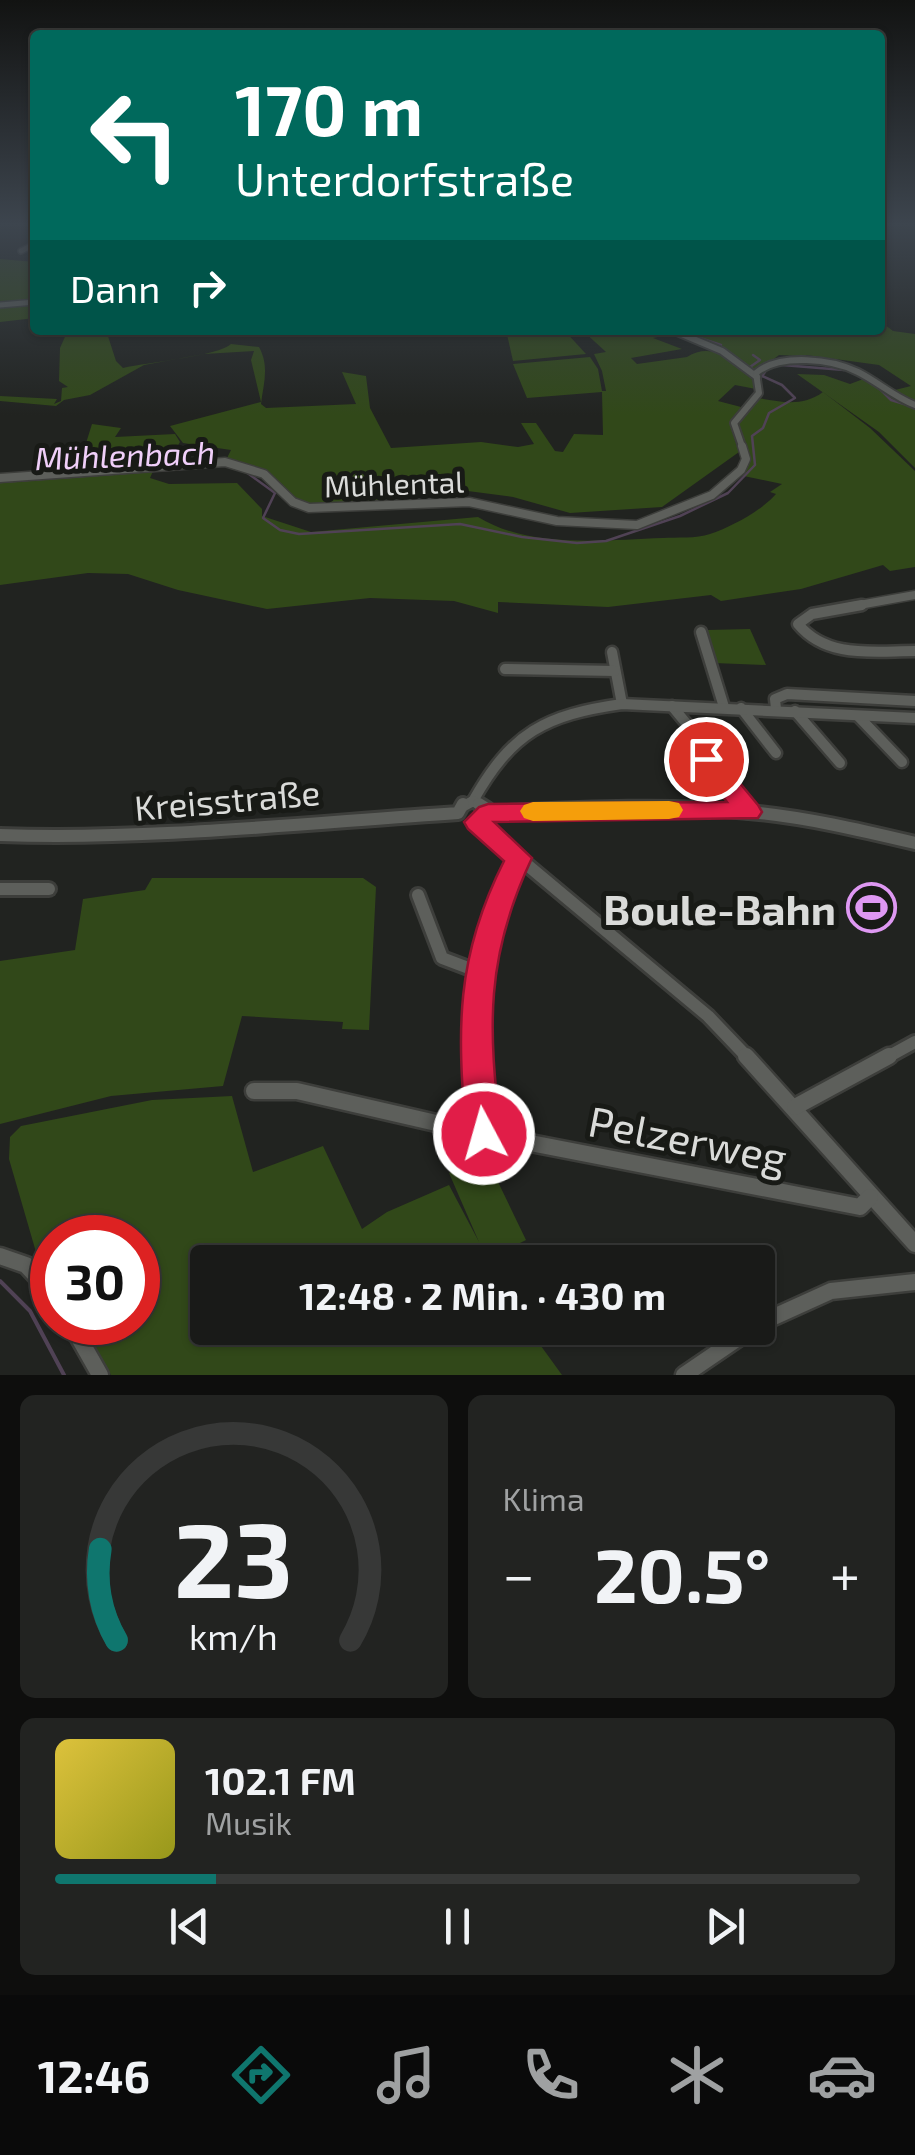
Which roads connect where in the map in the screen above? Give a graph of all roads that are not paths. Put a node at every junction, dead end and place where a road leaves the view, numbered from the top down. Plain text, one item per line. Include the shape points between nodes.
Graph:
1 (30, 302) edge
2 (0, 305) edge
3 (684, 335) edge
4 (758, 377) junction
5 (915, 405) edge
6 (0, 478) edge
7 (915, 595) edge
8 (701, 632) dead end
9 (915, 650) edge
10 (612, 652) dead end
11 (505, 669) dead end
12 (616, 671) junction
13 (915, 701) edge
14 (622, 704) junction
15 (672, 706) junction
16 (724, 707) junction
17 (741, 708) junction
18 (776, 709) junction
19 (795, 711) junction
20 (858, 716) junction
21 (915, 718) edge
22 (776, 754) dead end
23 (902, 762) dead end
24 (840, 763) dead end
25 (473, 802) junction
26 (749, 812) junction
27 (458, 813) junction
28 (482, 818) junction
29 (0, 835) edge
30 (915, 843) edge
31 (519, 858) junction
32 (0, 889) edge
33 (49, 889) dead end
34 (418, 895) dead end
35 (479, 972) junction
36 (915, 1042) edge
37 (254, 1091) dead end
38 (796, 1107) junction
39 (484, 1134) junction
40 (870, 1198) junction
41 (915, 1244) edge
42 (0, 1256) edge
43 (30, 1269) edge
44 (915, 1282) edge
45 (775, 1317) edge
46 (83, 1345) edge
47 (727, 1345) edge
48 (100, 1375) edge
49 (684, 1375) edge

1 - 2 street
3 - 4 street via 722,350
4 - 5 street via 759,368 777,362 837,366
4 - 6 street, Mühlental via 759,392 734,424 743,468 712,494 632,526 557,521 469,502 309,508 258,471 219,462
7 - 9 street via 812,614 798,624 827,647
8 - 16 street
10 - 12 street
11 - 12 street
12 - 14 street
13 - 18 street via 787,694 775,699
14 - 15 street
14 - 25 street via 574,710 527,730 497,758
15 - 16 street
15 - 26 street
16 - 17 street
17 - 18 street
17 - 22 street
18 - 19 street
19 - 20 street
19 - 24 street
20 - 21 street
20 - 23 street
25 - 27 street
25 - 28 street via 484,805
26 - 28 street, Kreisstraße via 582,810
26 - 30 street, Kreisstraße
27 - 28 street, Kreisstraße via 464,821
27 - 29 street, Kreisstraße via 144,836
28 - 31 street
31 - 35 street
31 - 38 street via 670,982
32 - 33 street
34 - 35 street via 442,958
35 - 39 street via 474,1047
36 - 38 street
37 - 39 street, Pelzerweg via 298,1090
38 - 40 street
39 - 40 street, Pelzerweg via 860,1207
40 - 41 street
42 - 43 street
44 - 45 street via 831,1290
46 - 48 street
47 - 49 street

